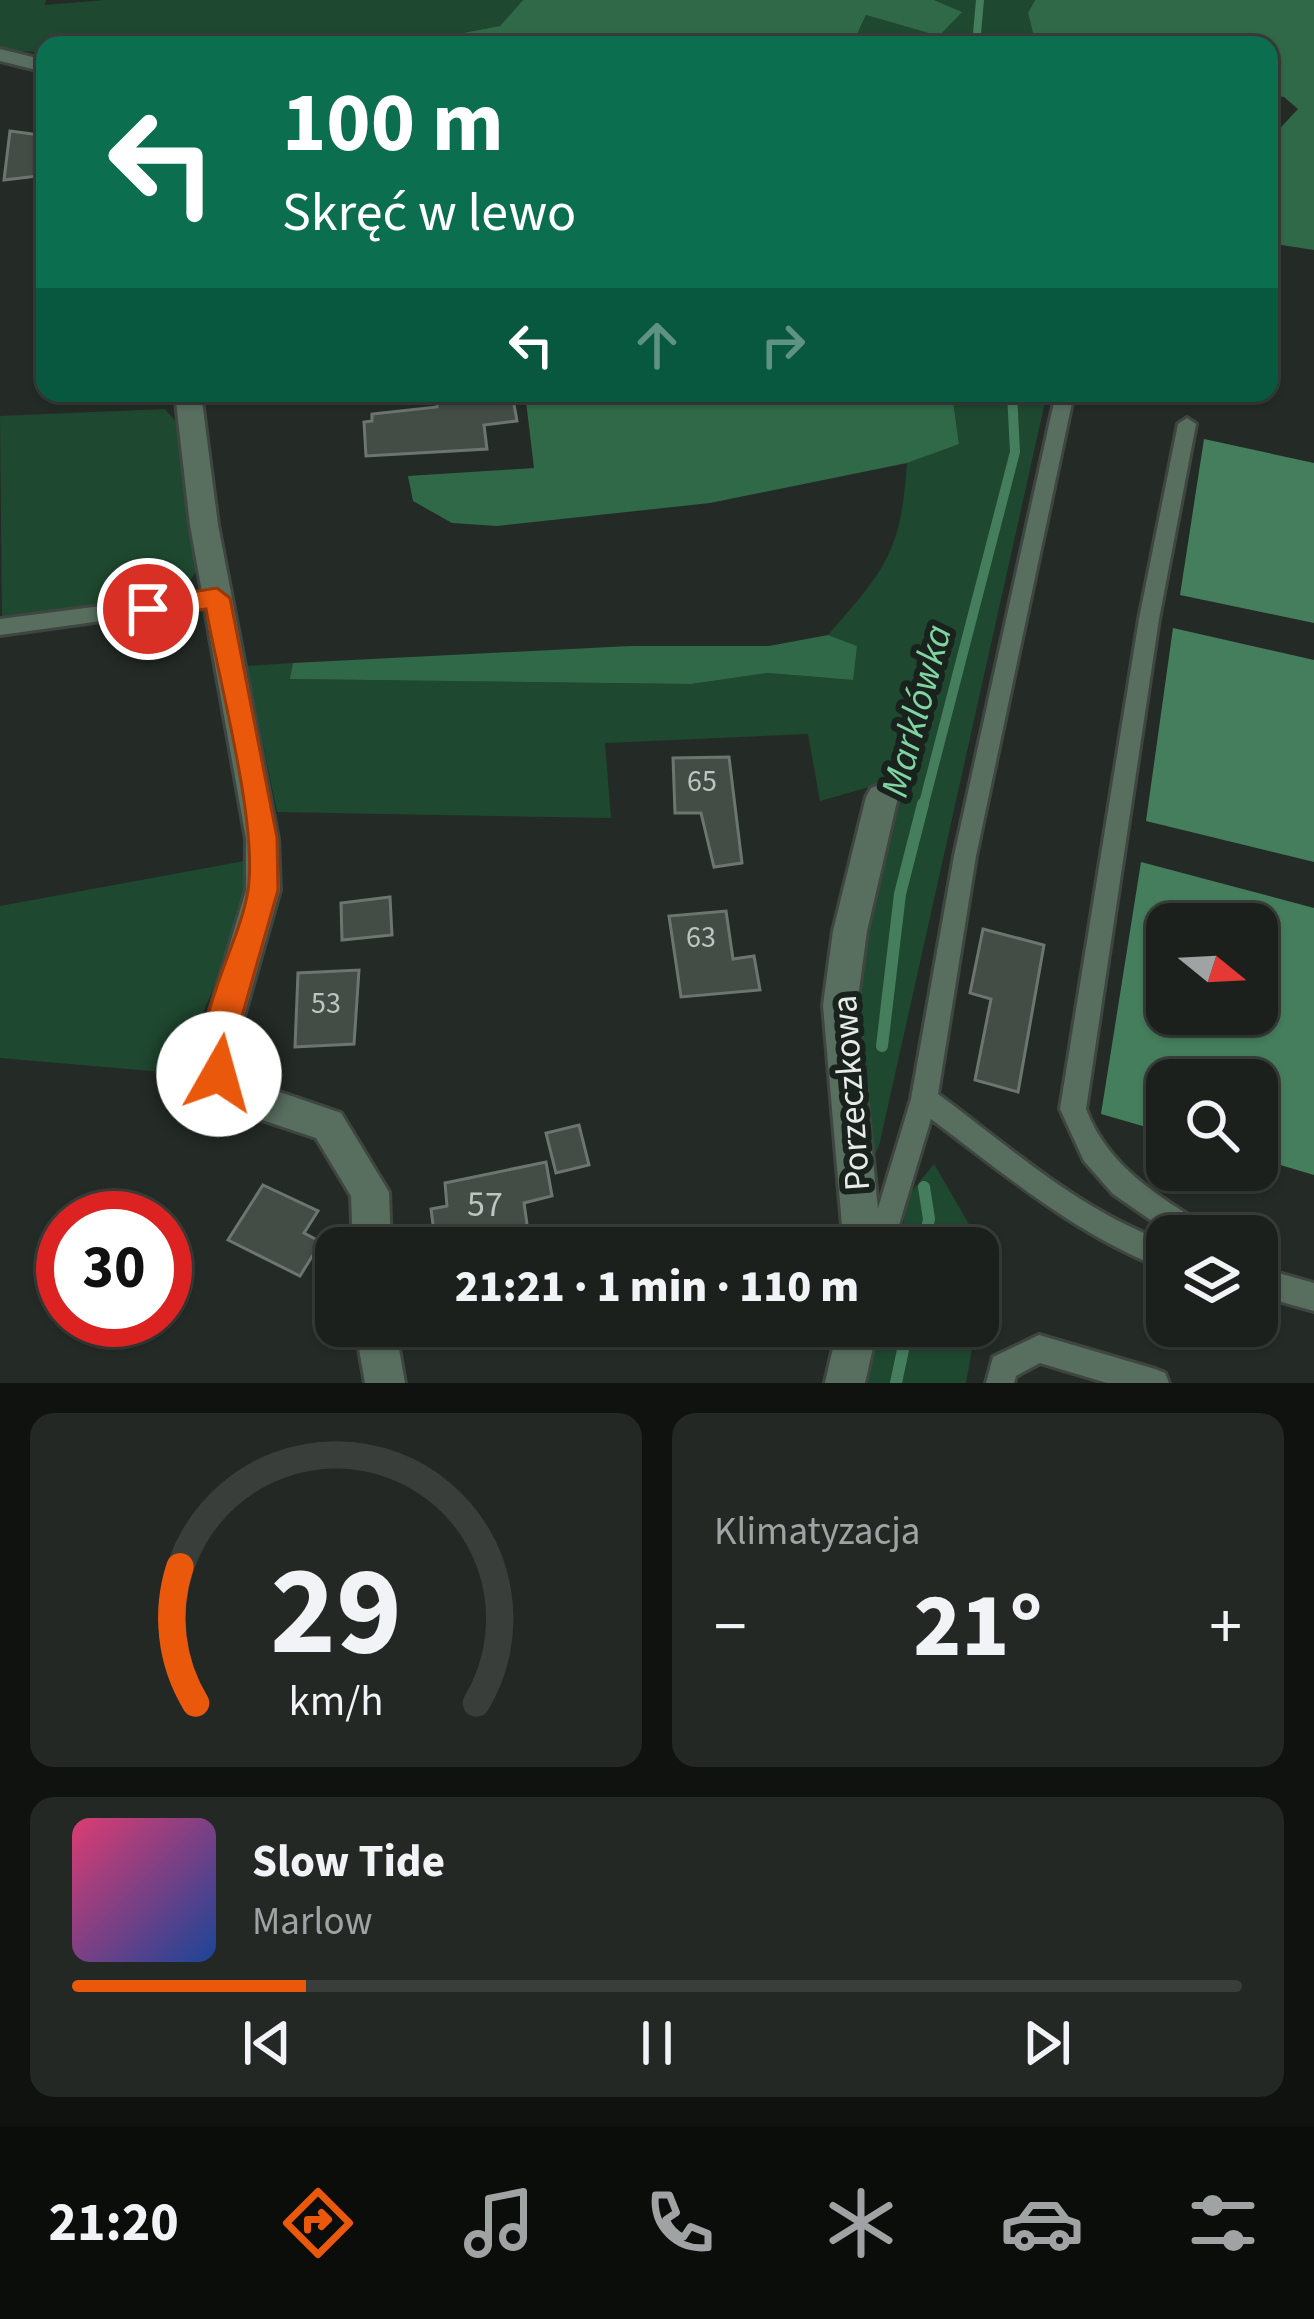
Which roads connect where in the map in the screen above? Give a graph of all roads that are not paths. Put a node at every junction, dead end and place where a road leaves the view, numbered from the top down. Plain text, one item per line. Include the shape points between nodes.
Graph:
1 (0, 56) edge
2 (36, 64) edge
3 (189, 402) edge
4 (1063, 402) edge
5 (1187, 424) dead end
6 (217, 598) junction
7 (0, 627) edge
8 (882, 797) dead end
9 (925, 1099) junction
10 (1161, 1215) edge
11 (371, 1227) edge
12 (861, 1227) edge
13 (885, 1227) edge
14 (1146, 1250) edge
15 (1278, 1287) edge
16 (1314, 1297) edge
17 (379, 1347) edge
18 (853, 1347) edge
19 (385, 1383) edge
20 (845, 1383) edge
21 (1000, 1383) edge
22 (1154, 1383) edge

1 - 2 street
3 - 6 street
4 - 9 lane via 965,856
5 - 10 lane via 1073,1109 1108,1175
6 - 7 lane
6 - 11 street via 262,838 263,890 218,1044 219,1074 257,1102 328,1125 370,1192
8 - 12 street, Porzeczkowa via 840,1005
9 - 13 lane
9 - 14 lane
15 - 16 lane
17 - 19 street
18 - 20 street
21 - 22 lane via 1003,1367 1039,1349

